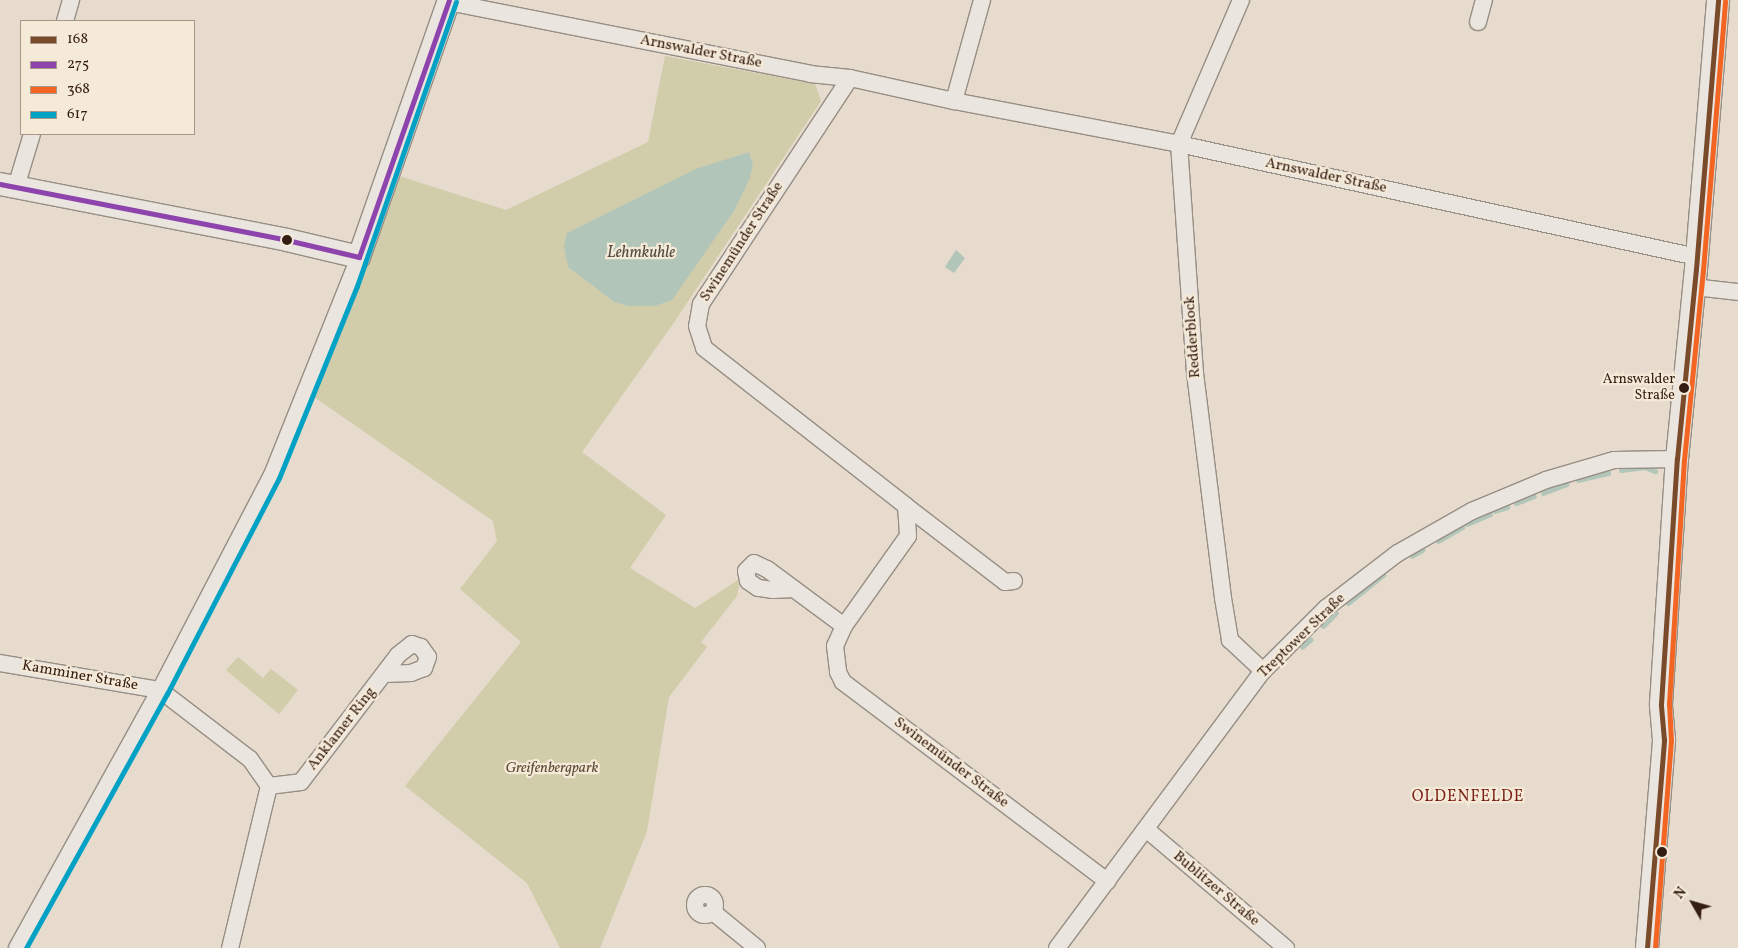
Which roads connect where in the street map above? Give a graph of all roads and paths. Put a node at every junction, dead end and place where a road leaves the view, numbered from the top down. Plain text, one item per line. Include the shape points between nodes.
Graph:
1 (71, 0) edge
2 (982, 0) edge
3 (1241, 0) edge
4 (1484, 0) edge
5 (1718, 0) edge
6 (449, 1) edge
7 (65, 20) edge
8 (1478, 22) dead end
9 (850, 78) junction
10 (954, 101) junction
11 (32, 135) edge
12 (1179, 144) junction
13 (8, 186) edge
14 (1697, 256) junction
15 (359, 257) junction
16 (1694, 287) junction
17 (1738, 292) edge
18 (1677, 459) junction
19 (906, 506) junction
20 (1014, 581) dead end
21 (794, 589) dead end
22 (844, 626) junction
23 (0, 663) edge
24 (1263, 671) junction
25 (385, 674) dead end
26 (160, 690) junction
27 (269, 786) junction
28 (1146, 829) junction
29 (1106, 881) junction
30 (713, 912) dead end
31 (17, 948) edge
32 (230, 948) edge
33 (757, 948) edge
34 (1056, 948) edge
35 (1286, 948) edge
36 (1647, 948) edge

1 - 7 street
2 - 10 street
3 - 12 street, Redderblock
4 - 8 street
5 - 14 street
6 - 9 street, Arnswalder Straße via 810,74
6 - 15 street
9 - 10 street, Arnswalder Straße
9 - 19 street, Swinemünder Straße via 701,304 697,326 704,348
10 - 12 street, Arnswalder Straße
11 - 13 street
12 - 14 street, Arnswalder Straße
12 - 24 street, Redderblock via 1195,373 1223,598 1230,640
13 - 15 street
14 - 16 street
15 - 26 street via 272,475
16 - 17 street
16 - 18 street
18 - 24 street, Treptower Straße via 1614,460 1546,480 1472,511 1398,553 1326,608
18 - 36 street via 1661,704 1664,740
19 - 20 street, Swinemünder Straße via 1006,582
19 - 22 street, Swinemünder Straße via 908,536
21 - 22 street
22 - 29 street, Swinemünder Straße via 835,646 836,666 843,682
23 - 26 street, Kamminer Straße
24 - 28 street, Treptower Straße
25 - 27 street, Anklamer Ring via 301,782
26 - 27 street via 250,759
26 - 31 street
27 - 32 street
28 - 29 street, Treptower Straße
28 - 35 street, Bublitzer Straße
29 - 34 street, Treptower Straße
30 - 33 street

